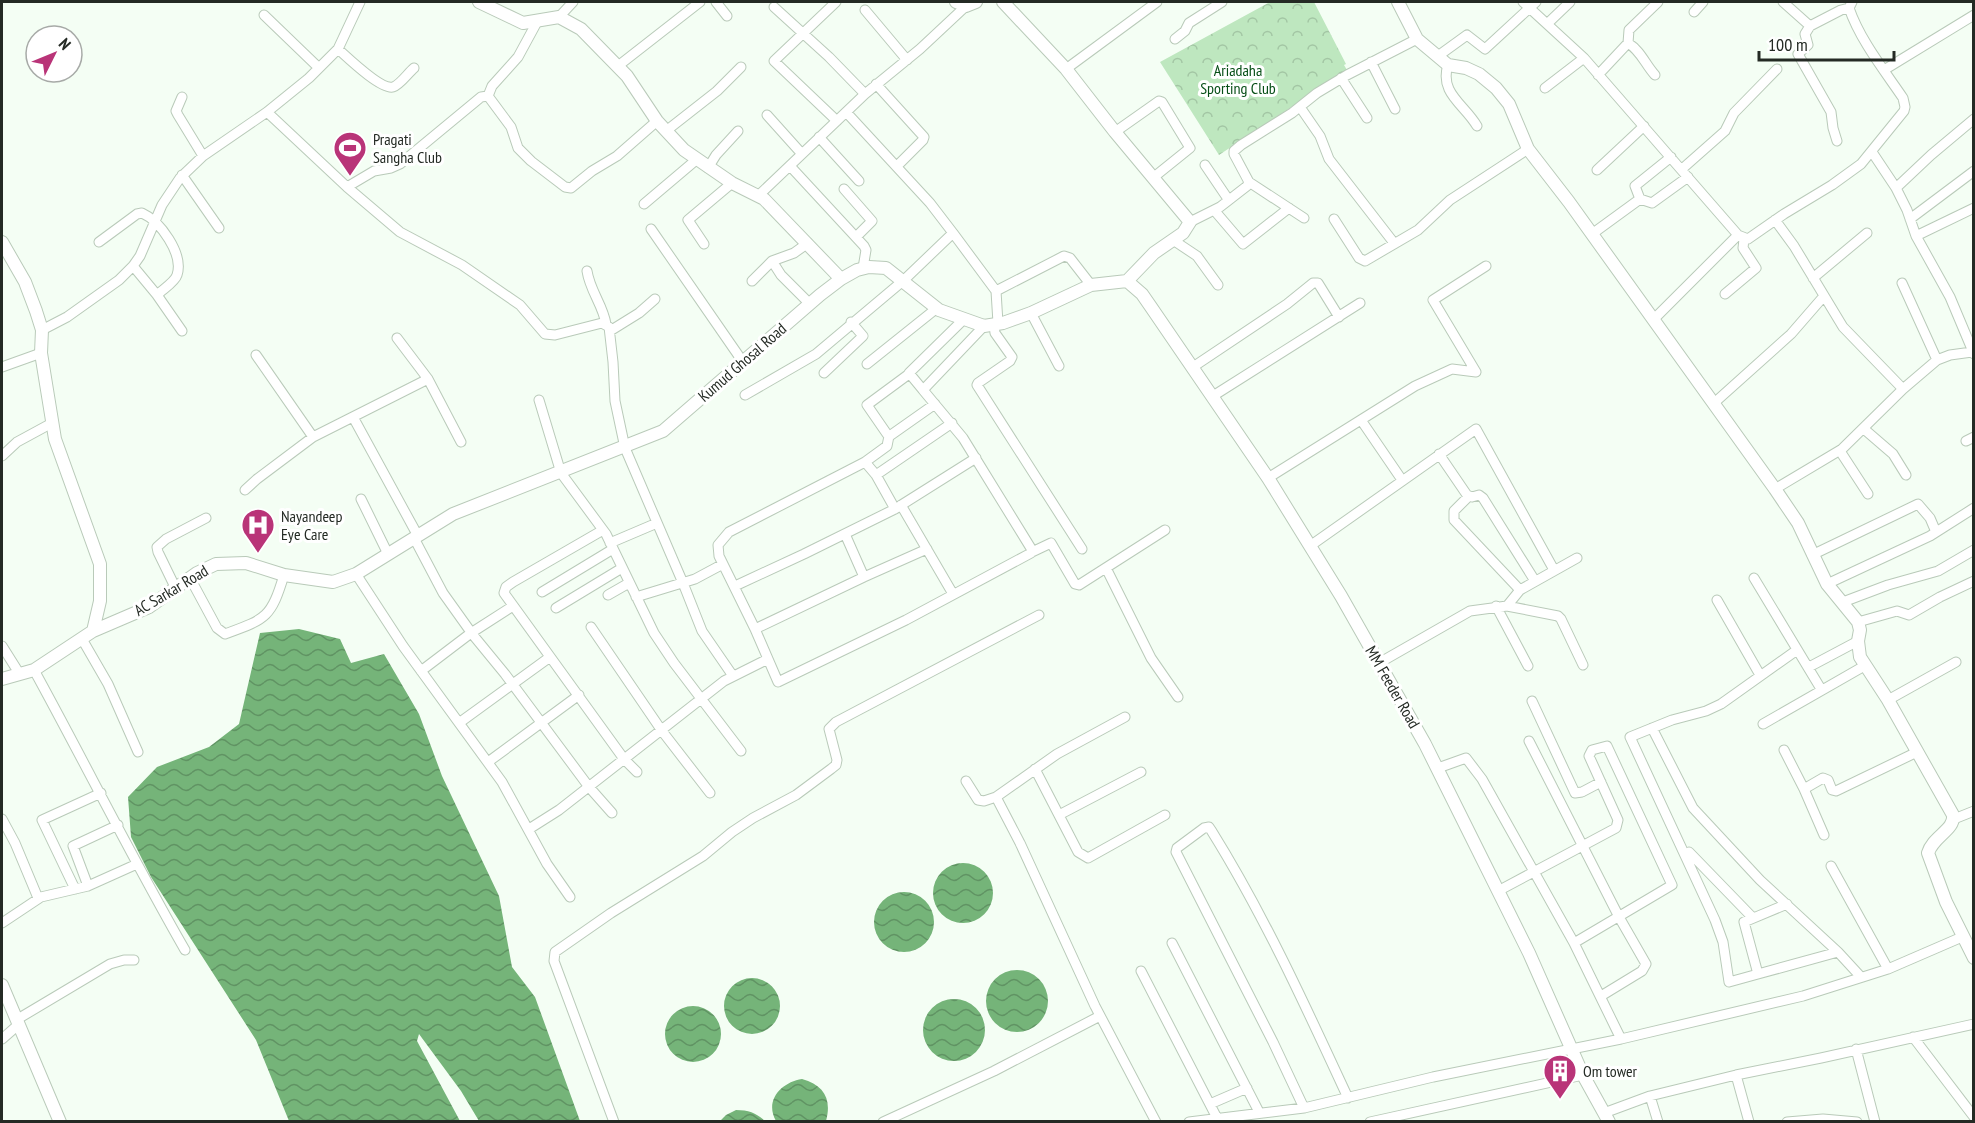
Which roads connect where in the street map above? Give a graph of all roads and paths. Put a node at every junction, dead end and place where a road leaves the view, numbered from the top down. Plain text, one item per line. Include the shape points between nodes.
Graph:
1 (360, 2) edge
2 (479, 2) edge
3 (573, 2) edge
4 (716, 2) edge
5 (821, 2) edge
6 (836, 2) edge
7 (1003, 2) edge
8 (1157, 2) edge
9 (1222, 2) edge
10 (1398, 2) edge
11 (1570, 2) edge
12 (1656, 2) edge
13 (1703, 2) edge
14 (1783, 2) edge
15 (694, 3) edge
16 (966, 3) edge
17 (1529, 4) edge
18 (1851, 5) edge
19 (774, 7) dead end
20 (828, 9) junction
21 (865, 10) dead end
22 (1694, 12) dead end
23 (264, 15) dead end
24 (727, 16) dead end
25 (1973, 16) edge
26 (559, 17) junction
27 (537, 22) junction
28 (1547, 24) junction
29 (1810, 26) junction
30 (803, 33) junction
31 (1175, 39) dead end
32 (1417, 39) junction
33 (1628, 44) junction
34 (338, 49) junction
35 (1438, 56) junction
36 (1584, 58) junction
37 (908, 60) junction
38 (1371, 62) junction
39 (1448, 65) junction
40 (618, 66) junction
41 (741, 67) dead end
42 (319, 68) junction
43 (414, 68) dead end
44 (1066, 69) junction
45 (1777, 69) dead end
46 (1884, 70) junction
47 (1598, 75) junction
48 (1655, 75) dead end
49 (1341, 78) junction
50 (876, 84) junction
51 (1545, 88) dead end
52 (865, 94) junction
53 (488, 96) junction
54 (182, 97) dead end
55 (1300, 107) junction
56 (1395, 109) dead end
57 (267, 112) junction
58 (846, 112) junction
59 (767, 115) dead end
60 (1367, 118) dead end
61 (1973, 120) edge
62 (657, 121) junction
63 (837, 121) junction
64 (1477, 126) dead end
65 (1644, 126) junction
66 (666, 131) junction
67 (738, 131) dead end
68 (1115, 132) junction
69 (819, 138) junction
70 (1837, 141) dead end
71 (1528, 149) junction
72 (1872, 152) junction
73 (802, 154) junction
74 (203, 156) junction
75 (1671, 157) junction
76 (696, 160) junction
77 (1205, 165) dead end
78 (790, 166) junction
79 (897, 166) junction
80 (708, 168) junction
81 (1597, 170) dead end
82 (1974, 171) edge
83 (1685, 173) junction
84 (182, 175) junction
85 (1154, 177) junction
86 (860, 181) dead end
87 (1249, 182) junction
88 (732, 183) junction
89 (347, 187) junction
90 (1896, 188) junction
91 (844, 189) dead end
92 (759, 195) junction
93 (1228, 199) junction
94 (1640, 199) junction
95 (644, 204) dead end
96 (1289, 208) junction
97 (1974, 208) edge
98 (1214, 210) junction
99 (1304, 218) dead end
100 (1334, 219) dead end
101 (1910, 219) junction
102 (1775, 220) junction
103 (1190, 222) junction
104 (155, 223) junction
105 (219, 228) dead end
106 (651, 229) dead end
107 (953, 233) junction
108 (1867, 233) dead end
109 (1592, 234) junction
110 (1916, 236) junction
111 (856, 237) junction
112 (1741, 237) junction
113 (1173, 240) junction
114 (2, 242) edge
115 (99, 242) dead end
116 (808, 243) junction
117 (1394, 243) junction
118 (704, 244) dead end
119 (772, 261) junction
120 (133, 266) junction
121 (1486, 266) dead end
122 (863, 268) junction
123 (587, 271) dead end
124 (1813, 278) junction
125 (841, 279) junction
126 (904, 280) junction
127 (1127, 280) junction
128 (752, 281) dead end
129 (1902, 283) dead end
130 (1091, 285) junction
131 (1218, 285) dead end
132 (996, 291) junction
133 (1725, 294) dead end
134 (157, 295) junction
135 (1824, 296) junction
136 (655, 299) dead end
137 (1360, 303) dead end
138 (810, 304) junction
139 (937, 308) junction
140 (1031, 313) junction
141 (1339, 317) junction
142 (1654, 319) junction
143 (963, 320) junction
144 (851, 322) junction
145 (989, 325) junction
146 (608, 328) junction
147 (42, 330) junction
148 (182, 331) dead end
149 (397, 338) dead end
150 (41, 353) junction
151 (1973, 353) edge
152 (256, 355) dead end
153 (1936, 360) junction
154 (743, 362) junction
155 (867, 364) dead end
156 (1059, 366) dead end
157 (2, 367) edge
158 (1193, 367) junction
159 (824, 373) dead end
160 (909, 374) junction
161 (428, 379) junction
162 (1903, 389) junction
163 (923, 390) junction
164 (745, 395) dead end
165 (1213, 396) junction
166 (540, 400) dead end
167 (935, 404) junction
168 (1713, 404) junction
169 (353, 417) junction
170 (1361, 420) junction
171 (52, 423) junction
172 (952, 423) junction
173 (1864, 429) junction
174 (890, 436) junction
175 (313, 437) junction
176 (461, 442) dead end
177 (625, 448) junction
178 (1840, 451) junction
179 (1439, 454) junction
180 (2, 456) edge
181 (976, 458) junction
182 (865, 462) junction
183 (561, 473) junction
184 (876, 475) junction
185 (1906, 475) dead end
186 (1268, 478) junction
187 (1402, 480) junction
188 (1775, 489) junction
189 (245, 490) dead end
190 (1868, 494) dead end
191 (1469, 496) junction
192 (361, 499) dead end
193 (898, 507) junction
194 (1974, 508) edge
195 (206, 518) dead end
196 (657, 523) junction
197 (603, 530) junction
198 (1165, 530) dead end
199 (1936, 532) junction
200 (845, 534) junction
201 (416, 537) junction
202 (612, 546) junction
203 (1310, 546) junction
204 (927, 549) junction
205 (1082, 549) dead end
206 (1974, 550) edge
207 (1032, 552) junction
208 (388, 554) junction
209 (1812, 555) junction
210 (1577, 558) dead end
211 (723, 564) junction
212 (622, 568) junction
213 (1106, 568) junction
214 (1554, 570) junction
215 (356, 574) junction
216 (284, 575) junction
217 (864, 577) junction
218 (190, 578) junction
219 (1754, 578) dead end
220 (1534, 581) junction
221 (1974, 581) edge
222 (683, 583) junction
223 (629, 584) junction
224 (1827, 584) junction
225 (735, 586) junction
226 (176, 588) junction
227 (1520, 590) junction
228 (542, 591) dead end
229 (953, 594) junction
230 (608, 595) dead end
231 (636, 597) junction
232 (1717, 600) dead end
233 (1843, 602) junction
234 (513, 606) junction
235 (1496, 606) junction
236 (1507, 606) junction
237 (556, 608) dead end
238 (1039, 615) dead end
239 (1858, 622) junction
240 (591, 627) dead end
241 (755, 628) junction
242 (93, 631) junction
243 (471, 633) junction
244 (82, 639) junction
245 (1857, 641) junction
246 (2, 646) edge
247 (1797, 650) junction
248 (550, 657) junction
249 (768, 659) junction
250 (1956, 662) dead end
251 (1380, 663) junction
252 (1583, 665) dead end
253 (1866, 665) junction
254 (1528, 666) dead end
255 (1809, 667) junction
256 (34, 670) junction
257 (421, 671) junction
258 (19, 673) junction
259 (1760, 675) junction
260 (733, 676) junction
261 (2, 679) edge
262 (512, 683) junction
263 (1821, 690) junction
264 (579, 695) junction
265 (1178, 697) dead end
266 (700, 698) junction
267 (1888, 700) junction
268 (1532, 701) dead end
269 (1125, 717) dead end
270 (459, 723) junction
271 (541, 724) junction
272 (1763, 724) dead end
273 (1652, 728) junction
274 (662, 731) junction
275 (1529, 741) dead end
276 (1784, 750) dead end
277 (741, 751) dead end
278 (138, 752) dead end
279 (1917, 752) junction
280 (624, 759) junction
281 (488, 762) junction
282 (1438, 768) junction
283 (1035, 770) junction
284 (637, 772) dead end
285 (1141, 772) dead end
286 (966, 781) dead end
287 (1600, 782) junction
288 (589, 788) junction
289 (1804, 789) junction
290 (710, 793) dead end
291 (101, 794) junction
292 (996, 797) junction
293 (1974, 811) edge
294 (612, 813) dead end
295 (1059, 814) junction
296 (1164, 816) dead end
297 (2, 819) edge
298 (1954, 819) junction
299 (118, 825) junction
300 (529, 829) junction
301 (1824, 835) dead end
302 (1583, 844) junction
303 (1689, 852) dead end
304 (137, 864) junction
305 (1831, 866) dead end
306 (1534, 870) junction
307 (88, 886) junction
308 (75, 890) junction
309 (1498, 891) junction
310 (570, 897) dead end
311 (38, 898) junction
312 (1786, 904) junction
313 (1619, 917) junction
314 (1753, 918) junction
315 (2, 923) edge
316 (1962, 937) junction
317 (1172, 943) dead end
318 (1574, 943) junction
319 (185, 950) dead end
320 (1839, 952) junction
321 (1974, 958) edge
322 (134, 960) dead end
323 (1888, 969) junction
324 (1141, 971) dead end
325 (1758, 974) junction
326 (1861, 977) junction
327 (2, 985) edge
328 (1601, 996) junction
329 (1100, 1016) junction
330 (17, 1023) junction
331 (1973, 1025) edge
332 (1913, 1037) junction
333 (2, 1039) edge
334 (1621, 1039) junction
335 (1573, 1049) junction
336 (1856, 1049) junction
337 (1583, 1075) junction
338 (1736, 1075) junction
339 (1247, 1088) junction
340 (1650, 1096) junction
341 (1348, 1098) junction
342 (1210, 1104) junction
343 (1304, 1108) junction
344 (1260, 1112) junction
345 (1607, 1117) edge
346 (1974, 1117) edge
347 (1217, 1118) junction
348 (1229, 1119) edge
349 (60, 1122) edge
350 (614, 1122) edge
351 (883, 1122) edge
352 (1156, 1122) edge
353 (1189, 1122) edge
354 (1370, 1122) edge
355 (1658, 1122) edge
356 (1749, 1122) edge
357 (1787, 1122) edge
358 (1857, 1122) edge
359 (1875, 1122) edge

1 - 34 street
2 - 27 street via 523,23
3 - 26 street
4 - 24 street
5 - 20 street
6 - 20 street
7 - 44 street
8 - 44 street
9 - 31 street via 1190,23
10 - 32 street
11 - 28 street
12 - 33 street via 1629,30
13 - 22 street
14 - 29 street
15 - 40 street
16 - 37 street
17 - 28 street
17 - 35 street via 1485,49 1467,35
18 - 29 street
18 - 46 street via 1862,34
19 - 30 street
20 - 30 street
21 - 37 street
23 - 42 street
25 - 46 street
26 - 27 street
26 - 40 street via 581,29
27 - 53 street via 518,57
28 - 36 street
29 - 70 street via 1805,34 1809,44 1798,54 1831,112
30 - 52 street
30 - 63 street via 774,60
32 - 35 street
32 - 38 street
33 - 47 street
33 - 48 street via 1639,51
34 - 42 street
34 - 43 street via 387,87 395,86
35 - 39 street
36 - 47 street
36 - 51 street
37 - 50 street
38 - 49 street
38 - 56 street
39 - 64 street via 1444,76 1451,95
39 - 71 street via 1472,70 1496,88 1513,111
40 - 62 street
41 - 66 street via 717,92
42 - 57 street
44 - 68 street
45 - 83 street via 1734,113 1725,131
46 - 72 street via 1905,107
47 - 65 street
49 - 55 street
49 - 60 street
50 - 52 street
50 - 79 street via 924,137
52 - 58 street
53 - 62 street via 511,127 518,147 568,189 613,159
53 - 89 street via 481,97 396,167 374,171
54 - 74 street via 176,111
55 - 87 street via 1234,151
55 - 117 street via 1320,136 1326,155
57 - 74 street
57 - 89 street
58 - 63 street
58 - 79 street
59 - 73 street
61 - 90 street
62 - 66 street
63 - 69 street
65 - 75 street
65 - 81 street
66 - 76 street
67 - 80 street
68 - 85 street
68 - 85 street via 1162,102 1190,148
69 - 73 street
69 - 86 street
71 - 109 street
71 - 117 street via 1450,200 1418,230
72 - 90 street
72 - 102 street via 1844,177
73 - 78 street
74 - 84 street
75 - 83 street
75 - 94 street via 1635,186
76 - 80 street
76 - 95 street
77 - 93 street
78 - 92 street
78 - 111 street
79 - 107 street
80 - 88 street
82 - 101 street
83 - 94 street via 1652,203
83 - 112 street
84 - 104 street
84 - 105 street
85 - 103 street
87 - 93 street
87 - 96 street
88 - 92 street
88 - 118 street via 688,220
89 - 146 street via 399,232 462,265 520,304 545,334 602,323
90 - 101 street
91 - 111 street via 872,221
92 - 116 street
93 - 98 street
94 - 109 street
96 - 98 street via 1243,244
96 - 99 street
97 - 110 street
98 - 103 street
100 - 117 street via 1362,261
101 - 110 street
102 - 112 street via 1755,236
102 - 124 street
103 - 113 street
104 - 115 street via 147,215 137,214
104 - 120 street
104 - 134 street via 175,249 178,265 177,277
106 - 154 street
107 - 126 street
107 - 132 street
108 - 124 street
109 - 142 street
110 - 151 street via 1950,297
111 - 122 street via 866,248
112 - 133 street via 1756,268
112 - 142 street
113 - 127 street via 1154,252
113 - 131 street via 1197,256
114 - 147 street via 25,282
116 - 119 street
116 - 125 street
119 - 128 street
119 - 138 street
120 - 134 street
120 - 147 street via 67,317
121 - 170 street via 1432,300 1476,372 1452,369 1415,386
122 - 125 street, Kumud Ghosal Road
122 - 126 street via 886,268
123 - 146 street
124 - 135 street
125 - 138 street, Kumud Ghosal Road
126 - 139 street
126 - 144 street
127 - 130 street
127 - 158 street, MM Feeder Road via 1142,294
129 - 153 street
130 - 132 street via 1070,258 1064,256
130 - 140 street
132 - 145 street via 998,323
134 - 148 street
135 - 162 street via 1843,327
135 - 168 street via 1791,334
136 - 146 street via 639,313
137 - 141 street
138 - 154 street, Kumud Ghosal Road
139 - 143 street
139 - 155 street
140 - 145 street
140 - 156 street
141 - 158 street via 1318,283 1313,283
141 - 165 street
142 - 168 street
143 - 145 street
143 - 160 street
144 - 159 street via 863,336
144 - 164 street via 816,354
145 - 163 street
145 - 205 street via 1012,358 977,385
146 - 177 street via 615,401
147 - 150 street
149 - 161 street
150 - 157 street
150 - 171 street
151 - 153 street
152 - 175 street
153 - 162 street
154 - 177 street, Kumud Ghosal Road via 668,429
158 - 165 street, MM Feeder Road
160 - 163 street
160 - 174 street via 867,405
161 - 169 street
161 - 176 street
162 - 173 street
163 - 167 street
165 - 186 street, MM Feeder Road
166 - 183 street
167 - 172 street
167 - 174 street
168 - 188 street
169 - 175 street
169 - 201 street
170 - 186 street
170 - 187 street
171 - 180 street via 17,442
171 - 242 street via 100,564 100,601
172 - 181 street
172 - 184 street
173 - 178 street
173 - 185 street via 1893,454
174 - 182 street via 887,446
175 - 189 street
177 - 183 street, Kumud Ghosal Road
177 - 196 street
178 - 188 street
178 - 190 street
179 - 187 street
179 - 191 street
179 - 214 street via 1474,430 1479,431
181 - 193 street
181 - 207 street
182 - 184 street
182 - 211 street via 729,532 718,545
183 - 197 street
183 - 201 street, Kumud Ghosal Road via 453,514
184 - 193 street
186 - 203 street, MM Feeder Road
187 - 203 street
188 - 209 street via 1798,523
191 - 220 street via 1483,498
191 - 227 street via 1454,511 1454,520
192 - 208 street
193 - 200 street
193 - 204 street
194 - 199 street
195 - 226 street via 158,547
196 - 202 street
196 - 222 street
197 - 202 street
197 - 234 street via 506,587 504,593
198 - 213 street
199 - 209 street via 1918,504
199 - 224 street
200 - 217 street
200 - 225 street
201 - 208 street, Kumud Ghosal Road
201 - 243 street via 443,593
202 - 212 street
202 - 228 street
203 - 251 street, MM Feeder Road
204 - 217 street
204 - 229 street
206 - 233 street via 1938,571
207 - 213 street via 1051,543 1077,585
207 - 229 street
208 - 215 street, Kumud Ghosal Road
209 - 224 street
210 - 214 street
211 - 222 street
211 - 225 street
212 - 223 street
212 - 237 street
213 - 265 street via 1151,658
214 - 220 street
215 - 216 street, AC Sarkar Road via 326,583
215 - 257 street
216 - 218 street, AC Sarkar Road via 246,563 224,562
216 - 218 street via 276,601 263,619 225,634 217,628
217 - 241 street
218 - 226 street, AC Sarkar Road
219 - 247 street
220 - 227 street
221 - 239 street via 1909,615 1897,611
222 - 231 street
222 - 260 street via 702,632
223 - 230 street
223 - 231 street
224 - 233 street
225 - 241 street
226 - 242 street, AC Sarkar Road via 149,607
227 - 236 street
229 - 249 street via 781,682 775,678
231 - 266 street via 654,633
232 - 259 street
233 - 239 street
234 - 243 street
234 - 248 street
235 - 236 street
235 - 251 street via 1460,615
235 - 254 street
236 - 252 street via 1562,619
238 - 350 street via 836,722 829,729 837,760 831,770 555,952 554,961
239 - 245 street
240 - 274 street
241 - 249 street
242 - 244 street, AC Sarkar Road
243 - 257 street
243 - 262 street
244 - 256 street, AC Sarkar Road
244 - 278 street via 108,684
245 - 253 street
245 - 255 street
246 - 258 street
247 - 255 street
247 - 259 street
248 - 262 street
248 - 264 street
249 - 260 street
250 - 267 street
251 - 282 street, MM Feeder Road
253 - 263 street
253 - 267 street
255 - 263 street
256 - 258 street
256 - 291 street
257 - 270 street
258 - 261 street
259 - 273 street via 1721,704
260 - 266 street
262 - 270 street
262 - 271 street
263 - 272 street
264 - 271 street
264 - 280 street
266 - 274 street
266 - 277 street
267 - 279 street
268 - 287 street via 1575,793
269 - 283 street
270 - 281 street
271 - 281 street
271 - 288 street
273 - 312 street via 1693,808
273 - 325 street via 1630,737 1715,920 1729,982
274 - 280 street
274 - 290 street
275 - 302 street
276 - 289 street
279 - 289 street via 1836,791 1826,778
279 - 298 street
280 - 284 street
280 - 288 street
281 - 300 street
282 - 306 street via 1463,758 1470,760
282 - 309 street, MM Feeder Road
283 - 292 street
283 - 295 street
285 - 295 street
286 - 292 street via 978,800
287 - 302 street via 1618,824
287 - 313 street via 1589,753 1607,746 1672,884
288 - 294 street
288 - 300 street
289 - 301 street
291 - 299 street
291 - 308 street via 42,820
292 - 329 street
293 - 298 street
295 - 296 street via 1078,852 1088,858
297 - 311 street
298 - 316 street via 1928,853
299 - 304 street
299 - 307 street via 73,846
300 - 310 street
302 - 306 street
302 - 313 street
303 - 314 street
304 - 307 street
304 - 319 street
305 - 323 street
306 - 309 street
306 - 318 street
307 - 308 street
308 - 311 street
309 - 335 street, MM Feeder Road
311 - 315 street
312 - 314 street
312 - 320 street
313 - 318 street
313 - 328 street via 1646,966
314 - 325 street via 1744,922
316 - 321 street
316 - 323 street
317 - 339 street
318 - 328 street
320 - 325 street
320 - 326 street
322 - 330 street via 110,964
323 - 326 street
324 - 342 street
326 - 334 street via 1803,996
327 - 330 street
328 - 334 street
329 - 351 street
329 - 352 street
330 - 333 street
330 - 349 street
331 - 332 street
332 - 336 street
332 - 346 street
334 - 335 street
335 - 337 street, MM Feeder Road
335 - 341 street
336 - 338 street
336 - 359 street
337 - 345 street, MM Feeder Road
337 - 354 street
338 - 340 street
338 - 356 street
339 - 342 street
339 - 344 street
340 - 345 street
340 - 355 street
341 - 343 street
341 - 343 street via 1299,990 1211,830 1204,828 1176,852
342 - 347 street
343 - 344 street
344 - 348 street
347 - 348 street
347 - 353 street
357 - 358 street

